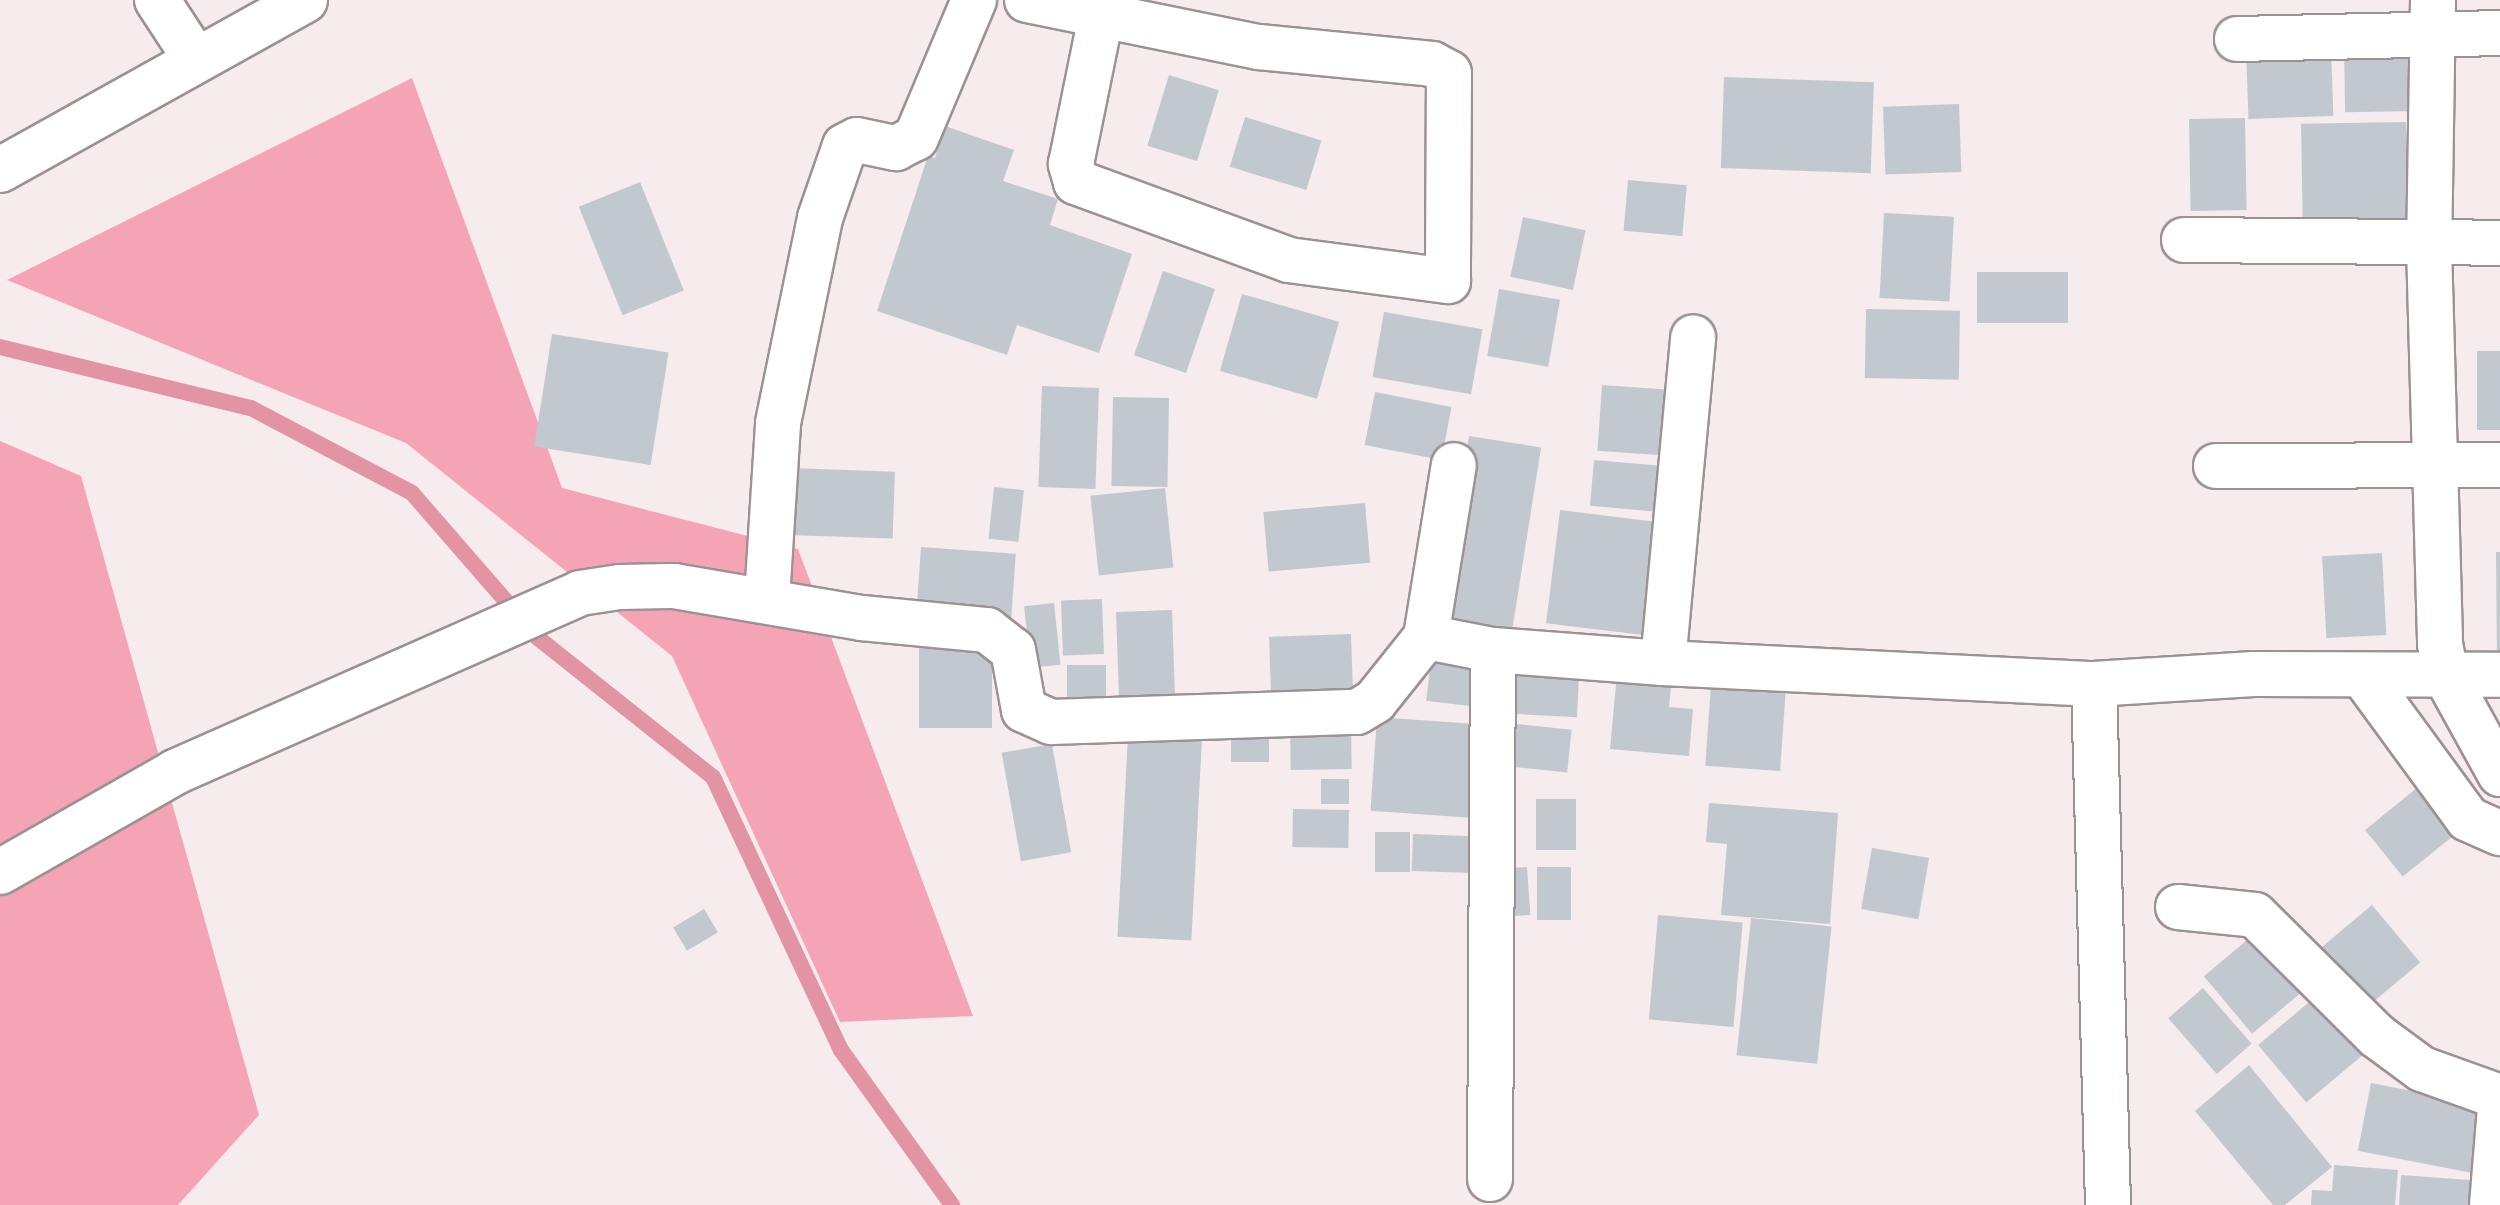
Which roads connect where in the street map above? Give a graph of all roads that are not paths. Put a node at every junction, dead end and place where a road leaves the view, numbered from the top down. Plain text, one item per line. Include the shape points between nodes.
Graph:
1 (157, 0) edge
2 (305, 0) edge
3 (974, 0) edge
4 (1041, 2) edge
5 (1101, 17) junction
6 (2432, 18) edge
7 (2500, 33) edge
8 (2237, 39) dead end
9 (195, 58) junction
10 (0, 170) edge
11 (2184, 240) dead end
12 (2500, 243) edge
13 (2429, 246) junction
14 (1693, 337) dead end
15 (1454, 465) dead end
16 (2435, 465) junction
17 (2500, 465) edge
18 (2216, 466) dead end
19 (767, 599) junction
20 (1426, 637) junction
21 (1493, 650) junction
22 (1663, 663) junction
23 (2500, 675) edge
24 (2446, 676) junction
25 (2364, 677) junction
26 (2094, 684) junction
27 (2500, 774) edge
28 (2500, 833) edge
29 (0, 872) edge
30 (2178, 907) dead end
31 (2500, 1097) edge
32 (2500, 1107) edge
33 (1490, 1179) dead end
34 (2108, 1205) edge
35 (2492, 1205) edge

1 - 9 street
2 - 9 street
3 - 19 street via 916,138 896,148 857,140 845,146 820,218 778,423
4 - 5 street
5 - 5 street via 1259,47 1432,64 1449,73 1448,281 1289,260 1076,182 1071,164
6 - 7 street
6 - 8 street
6 - 13 street
9 - 10 street
11 - 13 street
12 - 13 street
13 - 16 street
14 - 22 street
15 - 20 street
16 - 17 street
16 - 18 street
16 - 24 street
19 - 20 street via 862,618 987,630 1013,650 1024,710 1051,722 1357,712 1375,701
19 - 29 street via 620,587 548,608 175,772
20 - 21 street
21 - 22 street
21 - 33 street
22 - 26 street
23 - 24 street
24 - 25 street
24 - 27 street
25 - 26 street
25 - 28 street via 2468,819
26 - 34 street
30 - 31 street via 2255,915 2400,1053 2422,1069
32 - 35 street

